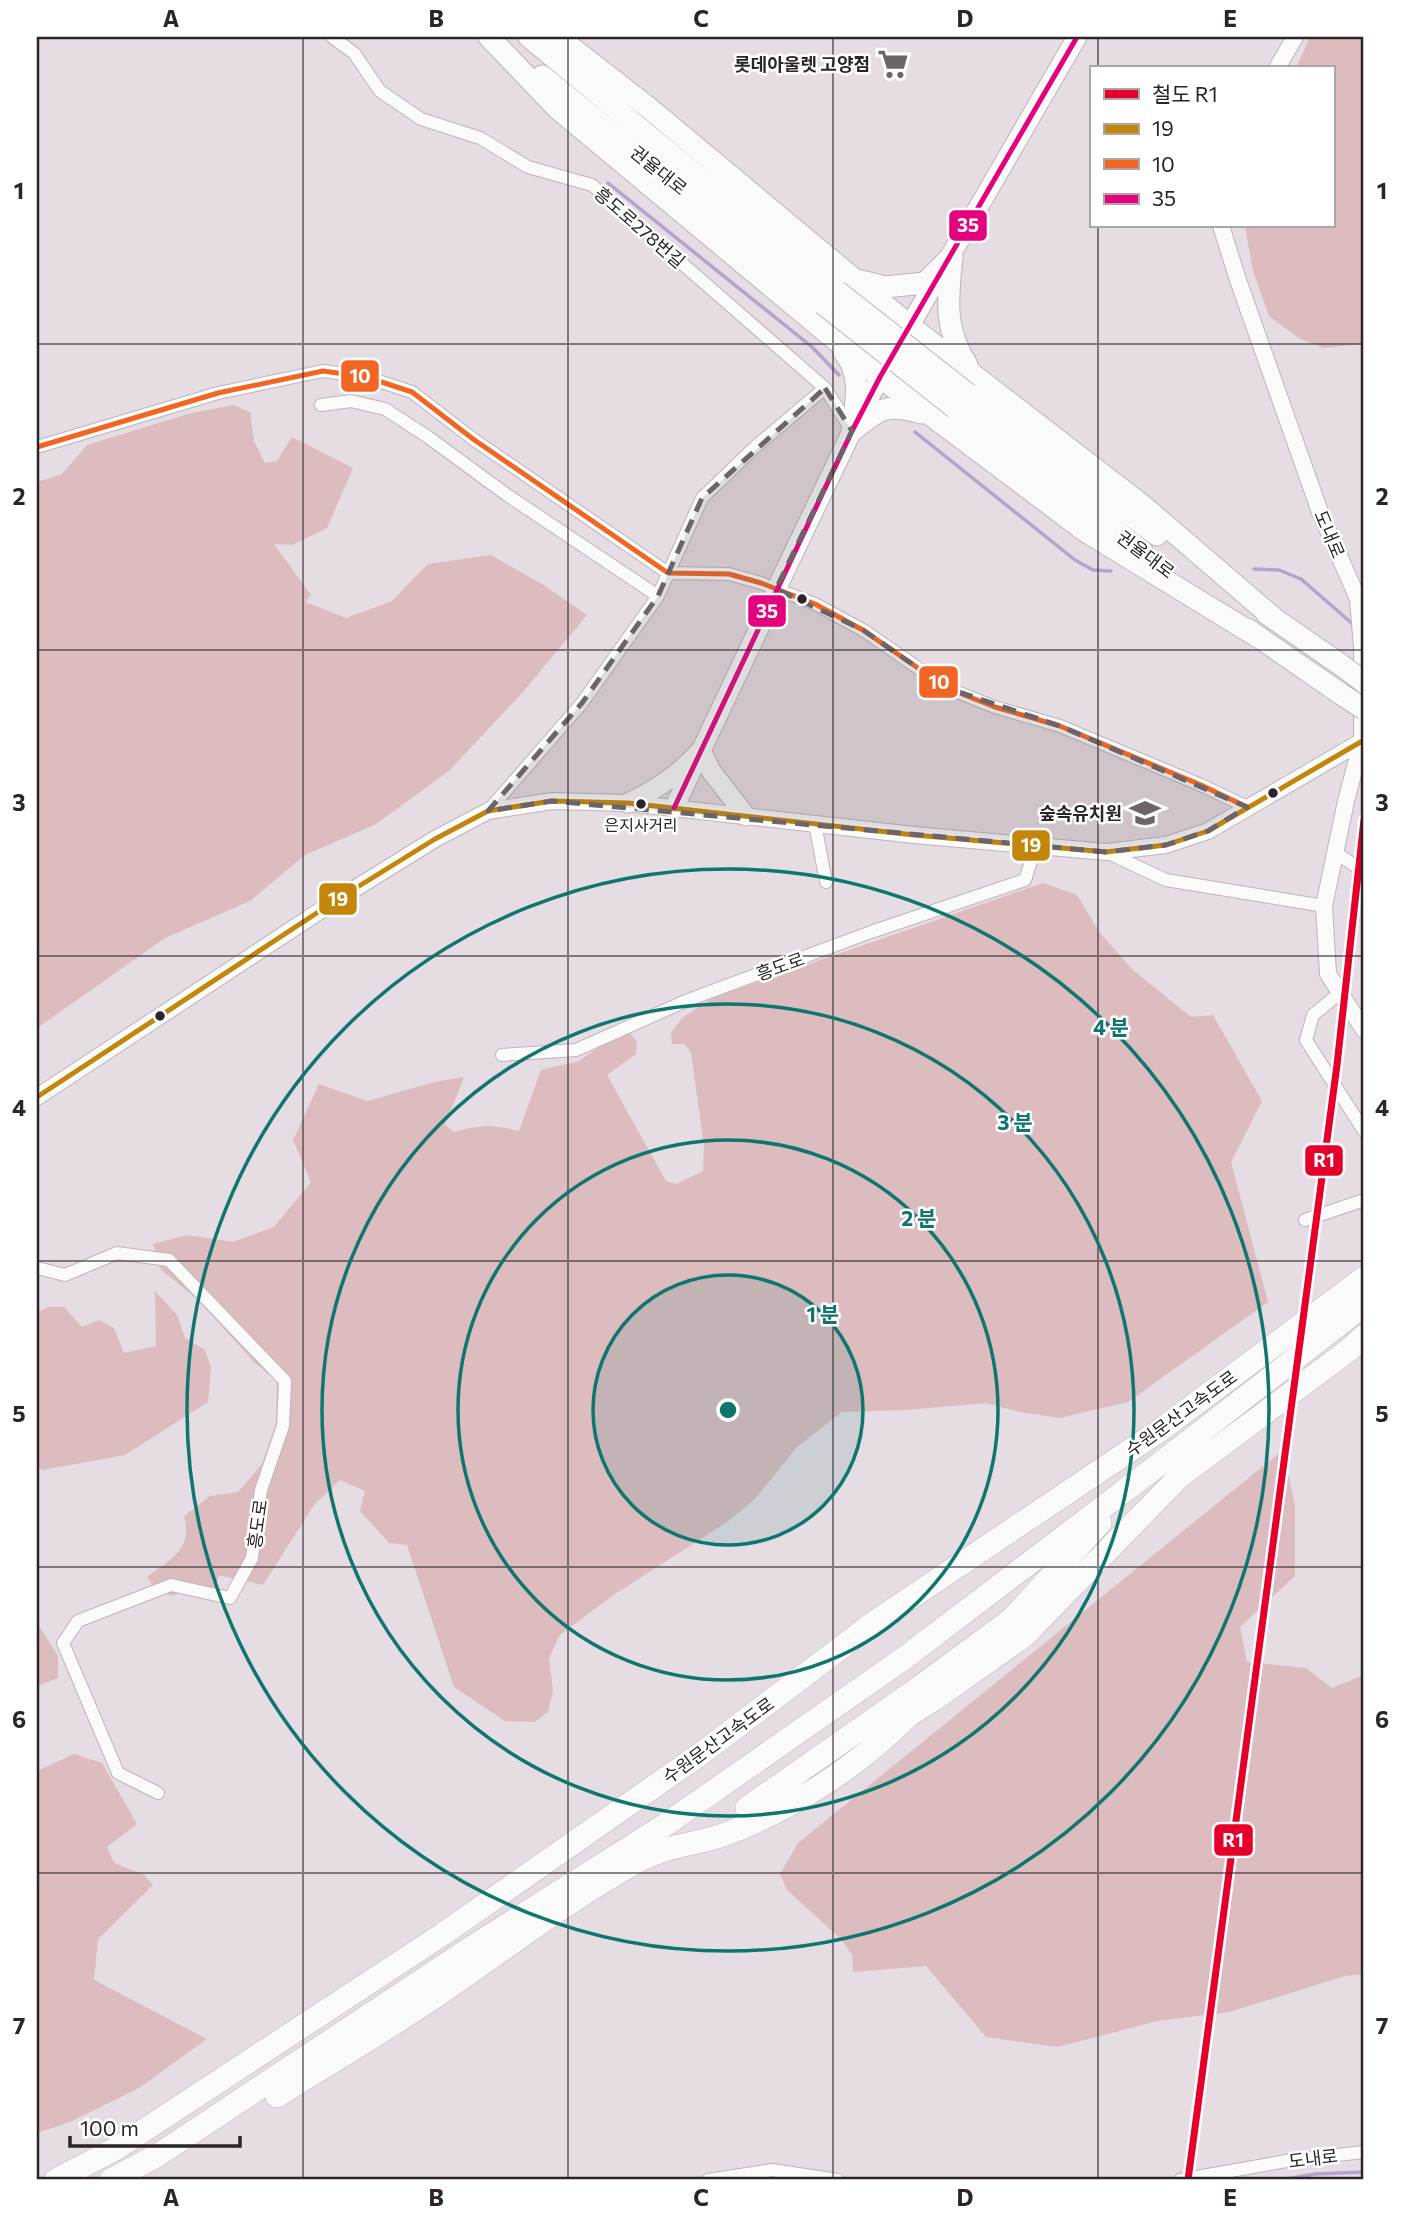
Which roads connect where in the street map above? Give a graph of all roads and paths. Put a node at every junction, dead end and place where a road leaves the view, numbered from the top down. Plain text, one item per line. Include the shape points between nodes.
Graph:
1 (332, 37) edge
2 (492, 37) edge
3 (529, 37) edge
4 (558, 37) edge
5 (1077, 37) edge
6 (1295, 37) edge
7 (1278, 66) edge
8 (1222, 228) edge
9 (952, 256) junction
10 (858, 281) junction
11 (830, 298) junction
12 (910, 326) junction
13 (827, 331) junction
14 (880, 377) junction
15 (825, 388) junction
16 (965, 393) junction
17 (321, 405) dead end
18 (933, 416) junction
19 (852, 431) junction
20 (37, 447) edge
21 (668, 573) junction
22 (658, 596) junction
23 (1258, 637) junction
24 (1364, 682) edge
25 (1364, 709) edge
26 (1363, 741) edge
27 (701, 750) junction
28 (628, 803) junction
29 (1247, 807) junction
30 (674, 808) junction
31 (488, 811) junction
32 (746, 816) junction
33 (815, 824) junction
34 (1036, 846) junction
35 (1106, 852) junction
36 (1335, 852) junction
37 (1364, 872) edge
38 (826, 882) dead end
39 (1324, 906) junction
40 (1340, 993) junction
41 (1364, 1030) edge
42 (502, 1055) dead end
43 (37, 1097) edge
44 (1364, 1131) edge
45 (1364, 1200) edge
46 (1305, 1220) dead end
47 (37, 1268) edge
48 (1364, 1278) edge
49 (1364, 1305) edge
50 (1364, 1336) edge
51 (1157, 1466) junction
52 (909, 1715) junction
53 (158, 1793) dead end
54 (319, 2060) junction
55 (1364, 2152) edge
56 (174, 2153) junction
57 (56, 2180) edge
58 (111, 2180) edge
59 (139, 2180) edge
60 (708, 2180) edge
61 (838, 2180) edge
62 (1180, 2180) edge

1 - 15 street, 흥도로278번길 via 354,53 380,91 421,119 480,138 528,167 592,185
2 - 11 highway, 권율대로
2 - 13 highway via 558,109
3 - 11 highway, 권율대로
4 - 10 highway
5 - 9 main road
6 - 7 street
8 - 26 street, 도내로 via 1320,512 1358,599
9 - 10 highway via 925,283 885,287
9 - 12 main road
9 - 16 highway via 947,305
10 - 12 highway
10 - 13 highway via 873,313 857,336
11 - 16 highway, bridge
12 - 14 main road
12 - 16 highway
13 - 14 highway
13 - 19 highway via 854,365 857,395
14 - 18 highway
14 - 19 main road
15 - 19 street, 흥도로278번길
15 - 21 street via 702,498
16 - 18 highway via 937,363 920,386
16 - 23 highway, 권율대로
16 - 24 highway, 권율대로, bridge
17 - 22 street via 351,401 384,409
18 - 19 highway via 898,407 876,412
18 - 23 highway via 1085,531
19 - 27 main road, bridge
20 - 21 street via 218,393 323,371 366,377 412,392
21 - 22 street
21 - 29 street via 729,574 815,604 863,630 947,688 1060,726
22 - 31 street via 582,703
23 - 25 highway, 권율대로, bridge
26 - 29 street
26 - 36 street, 도내로
27 - 28 main road via 664,785
27 - 30 main road
27 - 32 main road via 711,771
28 - 30 street
28 - 31 street via 552,801
29 - 35 street via 1208,831 1167,845
30 - 32 street
31 - 43 street via 346,894
32 - 33 street
33 - 34 street
33 - 38 street
34 - 35 street
34 - 42 street, 흥도로 via 1025,880 688,1000 576,1050
35 - 39 street via 1166,880
36 - 37 street
36 - 39 street, 도내로
39 - 40 street, 도내로 via 1328,974
40 - 41 street, 도내로
40 - 44 street via 1313,1015 1307,1040
45 - 46 street
47 - 53 street, 흥도로 via 65,1275 117,1253 169,1260 285,1381 283,1426 261,1490 252,1558 230,1598 171,1585 78,1621 63,1643 118,1773
48 - 57 highway, 수원문산고속도로 via 1159,1431 876,1621 702,1753 443,1934 117,2148
49 - 51 highway, 수원문산고속도로
50 - 52 highway via 1180,1477 1024,1636
51 - 52 highway via 1012,1619 747,1808 774,1798 883,1725
51 - 54 highway, 수원문산고속도로 via 903,1659 666,1825 469,1950
52 - 54 highway via 885,1739 819,1787 722,1835 645,1857 436,1996
54 - 56 highway, 수원문산고속도로
55 - 62 street, 도내로
56 - 58 highway, 수원문산고속도로
56 - 59 highway
60 - 61 street via 772,2170

